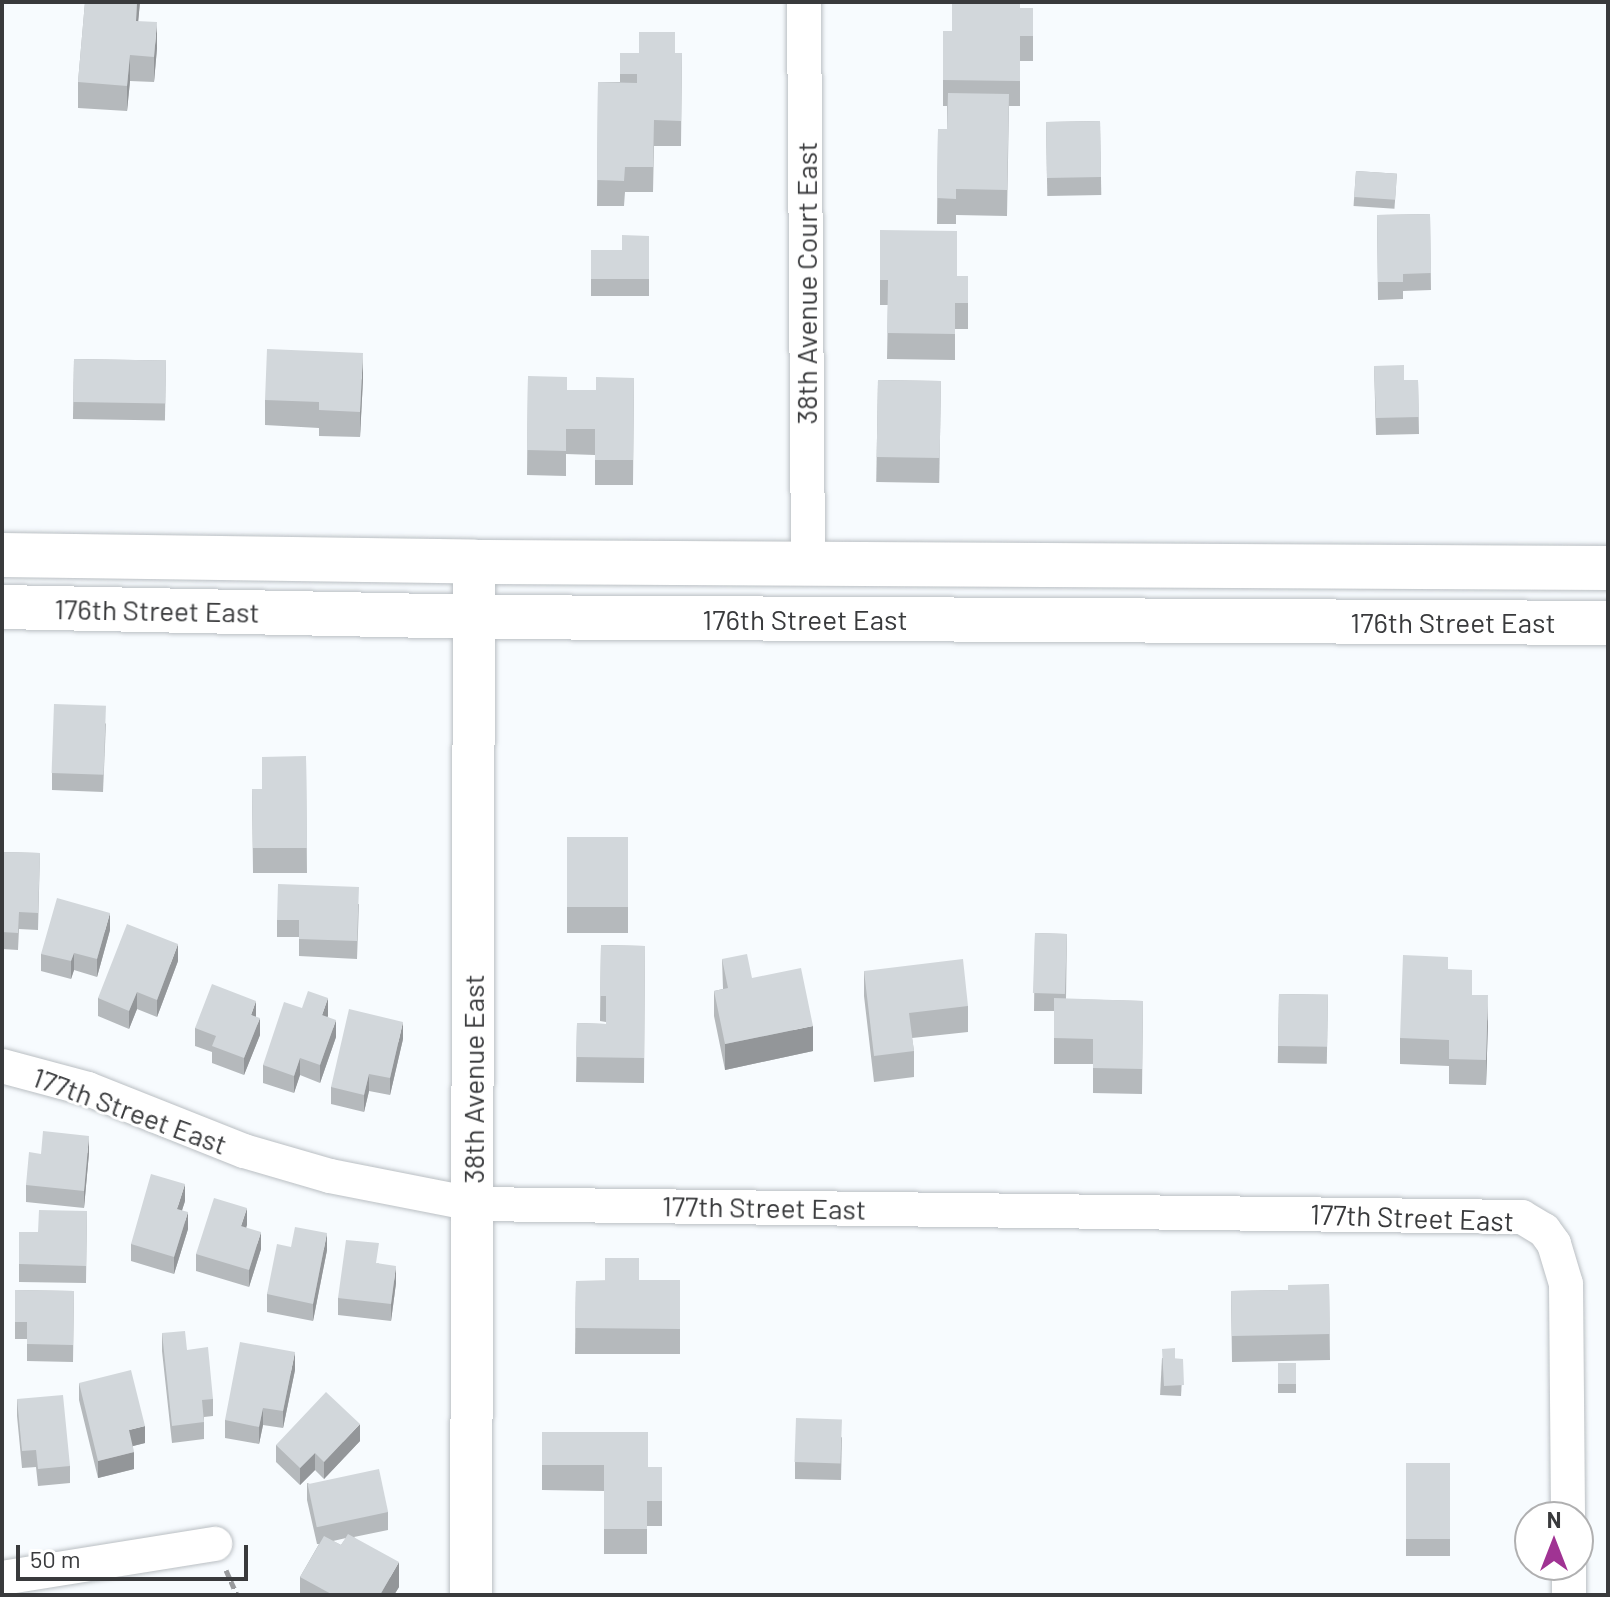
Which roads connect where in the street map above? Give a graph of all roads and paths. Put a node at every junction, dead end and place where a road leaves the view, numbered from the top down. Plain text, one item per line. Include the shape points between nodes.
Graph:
1 (804, 2) edge
2 (2, 555) edge
3 (474, 562) junction
4 (808, 564) junction
5 (1608, 568) edge
6 (2, 607) edge
7 (474, 617) junction
8 (1608, 623) edge
9 (2, 1066) edge
10 (473, 1204) junction
11 (1568, 1501) edge
12 (215, 1544) dead end
13 (2, 1578) edge
14 (471, 1595) edge

1 - 4 street, 38th Avenue Court East
2 - 3 main road, 176th Street East
3 - 4 main road, 176th Street East
3 - 7 street, 38th Avenue East
4 - 5 main road, 176th Street East
6 - 7 main road, 176th Street East
7 - 8 main road, 176th Street East
7 - 10 street, 38th Avenue East
9 - 10 street, 177th Street East via 88,1089 258,1155 330,1176
10 - 11 street, 177th Street East via 1522,1217 1544,1230 1563,1264
10 - 14 street, 38th Avenue East
12 - 13 street

